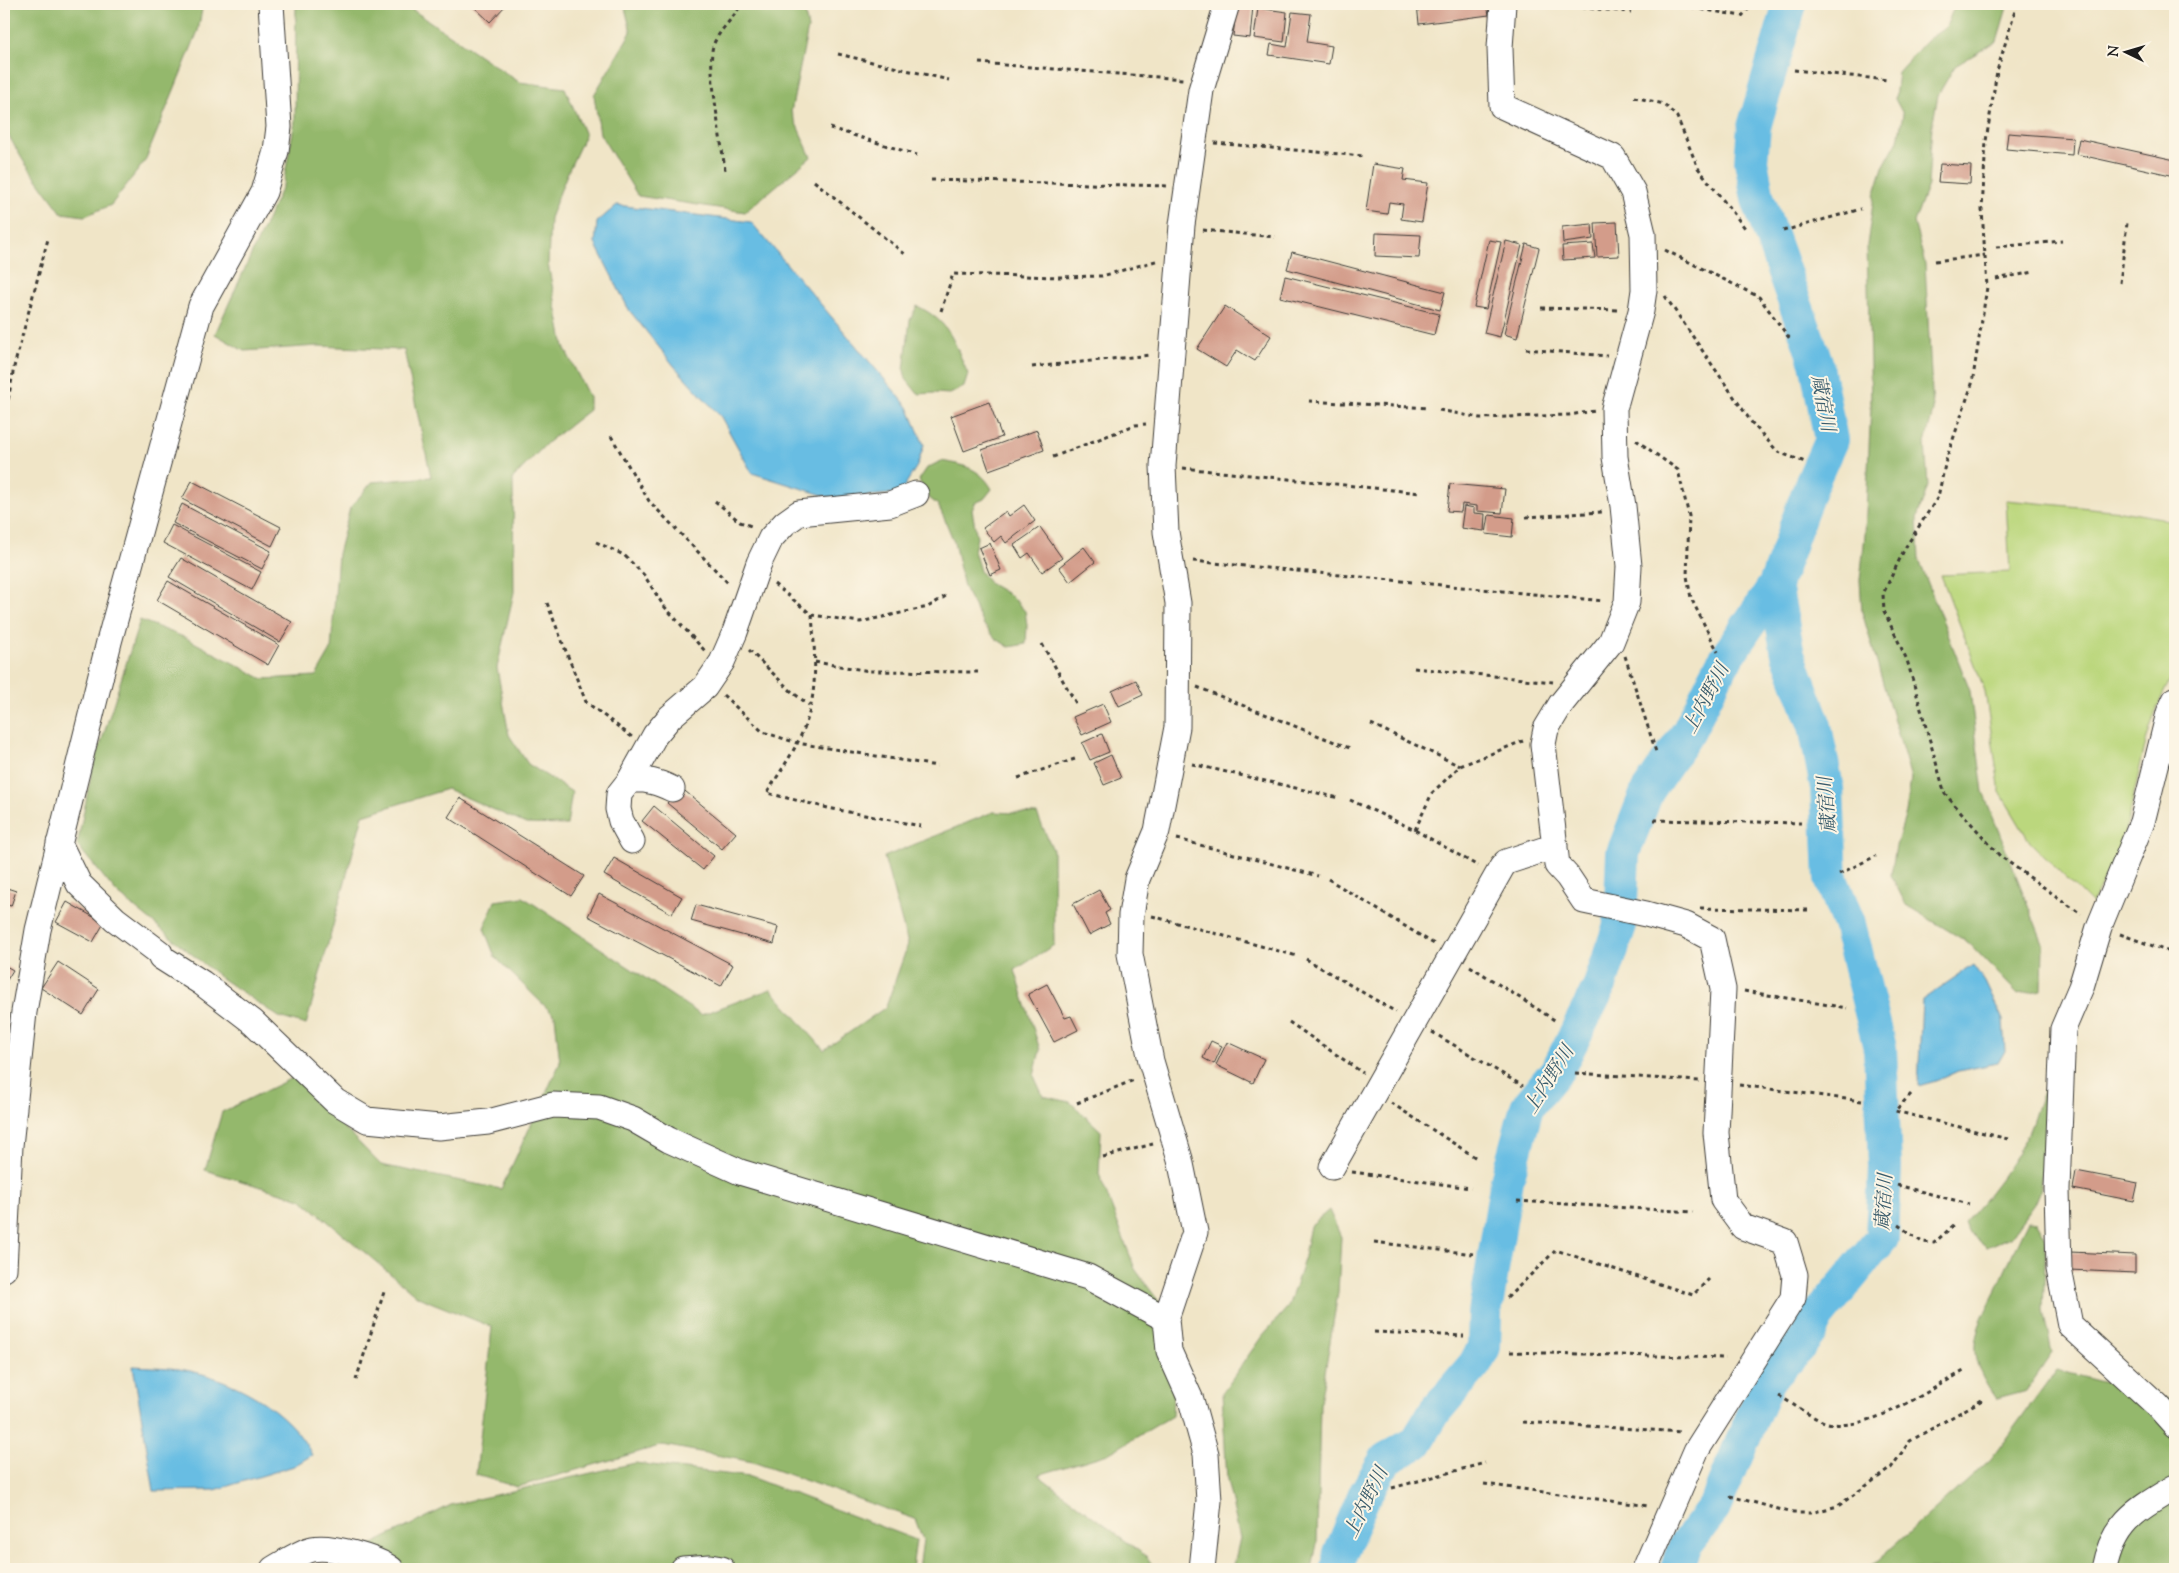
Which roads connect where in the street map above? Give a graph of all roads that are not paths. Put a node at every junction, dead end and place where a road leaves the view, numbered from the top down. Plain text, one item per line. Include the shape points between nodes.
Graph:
1 (271, 4) edge
2 (1227, 4) edge
3 (1504, 4) edge
4 (916, 494) dead end
5 (2175, 700) edge
6 (630, 780) junction
7 (672, 789) dead end
8 (632, 841) dead end
9 (59, 843) junction
10 (1555, 846) junction
11 (1338, 1169) road end
12 (4, 1269) edge
13 (1166, 1319) junction
14 (2175, 1426) edge
15 (2175, 1487) edge
16 (273, 1569) edge
17 (391, 1569) edge
18 (683, 1569) edge
19 (722, 1569) edge
20 (1202, 1569) edge
21 (1645, 1569) edge
22 (2104, 1569) edge

1 - 9 street via 279,126 276,151 264,192 201,306 109,642
2 - 13 street via 1201,90 1182,225 1163,466 1166,532 1178,603 1177,727 1157,831 1137,879 1131,915 1130,954 1151,1061 1180,1159 1196,1232
3 - 10 street via 1500,48 1502,106 1613,157 1633,192 1642,234 1643,297 1614,409 1614,457 1629,566 1627,602 1611,642 1561,704 1546,728 1543,744
4 - 6 street via 890,504 799,513 785,523 771,538 759,563 722,662 705,687 670,717 655,736
5 - 14 street via 2142,822 2099,927 2081,987 2063,1029 2057,1189 2059,1269 2070,1325 2158,1406
6 - 7 street via 646,779
6 - 8 street via 619,794 618,809
9 - 12 street via 38,930 24,1012 10,1146
9 - 13 street via 79,884 115,919 161,957 253,1022 335,1102 367,1120 439,1127 488,1122 553,1105 599,1107 633,1119 669,1140 740,1172 1088,1278
10 - 11 street via 1506,862 1502,867
10 - 21 street via 1557,865 1584,901 1686,925 1712,939 1723,989 1716,1133 1723,1200 1743,1227 1785,1242 1795,1275 1793,1298 1696,1451
13 - 20 street via 1169,1352 1191,1400 1206,1454 1209,1501
15 - 22 street via 2122,1525 2108,1548
16 - 17 street via 312,1549 343,1551
18 - 19 street

